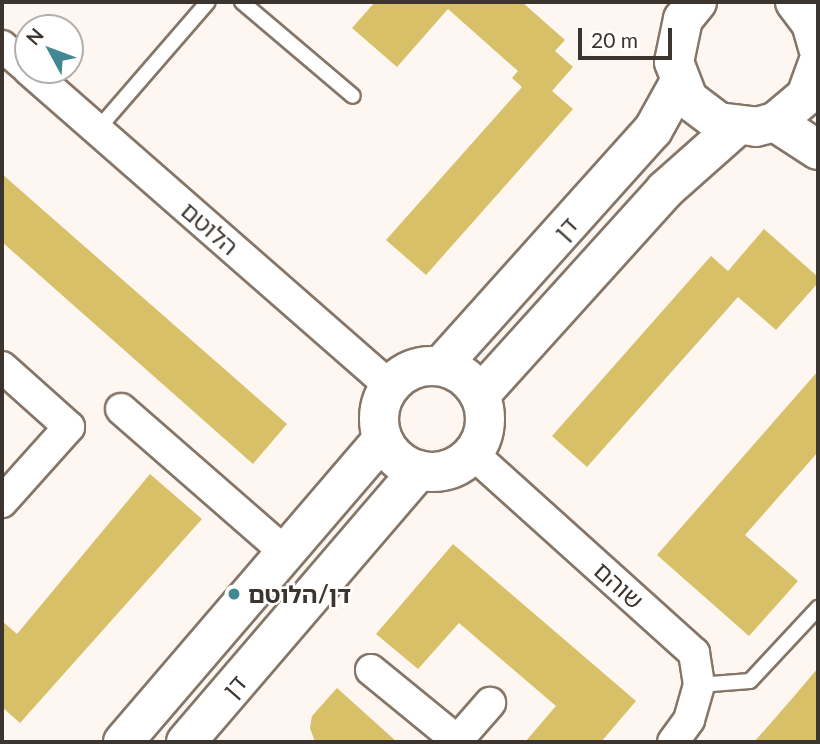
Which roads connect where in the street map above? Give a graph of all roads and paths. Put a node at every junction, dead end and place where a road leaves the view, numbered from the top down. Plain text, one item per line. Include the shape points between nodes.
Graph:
1 (208, 2) edge
2 (242, 2) edge
3 (801, 4) edge
4 (681, 8) edge
5 (818, 48) edge
6 (818, 63) edge
7 (679, 83) junction
8 (45, 84) edge
9 (353, 96) dead end
10 (775, 122) junction
11 (736, 127) junction
12 (97, 130) junction
13 (818, 150) edge
14 (441, 366) junction
15 (2, 367) edge
16 (391, 387) junction
17 (480, 395) junction
18 (121, 409) dead end
19 (383, 439) junction
20 (472, 453) junction
21 (419, 470) junction
22 (2, 502) edge
23 (286, 552) junction
24 (818, 608) edge
25 (371, 670) dead end
26 (699, 685) junction
27 (490, 703) dead end
28 (123, 742) edge
29 (186, 742) edge
30 (457, 742) edge
31 (673, 742) edge

1 - 12 lane
2 - 9 lane
3 - 5 street
4 - 7 street via 674,51
6 - 10 street via 806,96
7 - 11 street via 702,113
7 - 14 street, דן via 653,130
8 - 12 street, הלוטם
10 - 11 street
10 - 13 street
11 - 17 street, דן via 665,190
12 - 16 street, הלוטם
14 - 16 street via 409,371
14 - 17 street via 464,376
15 - 22 street via 69,428
16 - 19 street via 380,411
17 - 20 street via 485,430
18 - 23 street
19 - 21 street via 397,459
19 - 23 street, דן
20 - 21 street via 449,470
20 - 26 street, שוהם via 694,653
21 - 29 street, דן
23 - 28 street, דן
24 - 26 lane via 750,681
25 - 30 street
26 - 31 street, שוהם via 689,720
27 - 30 street

